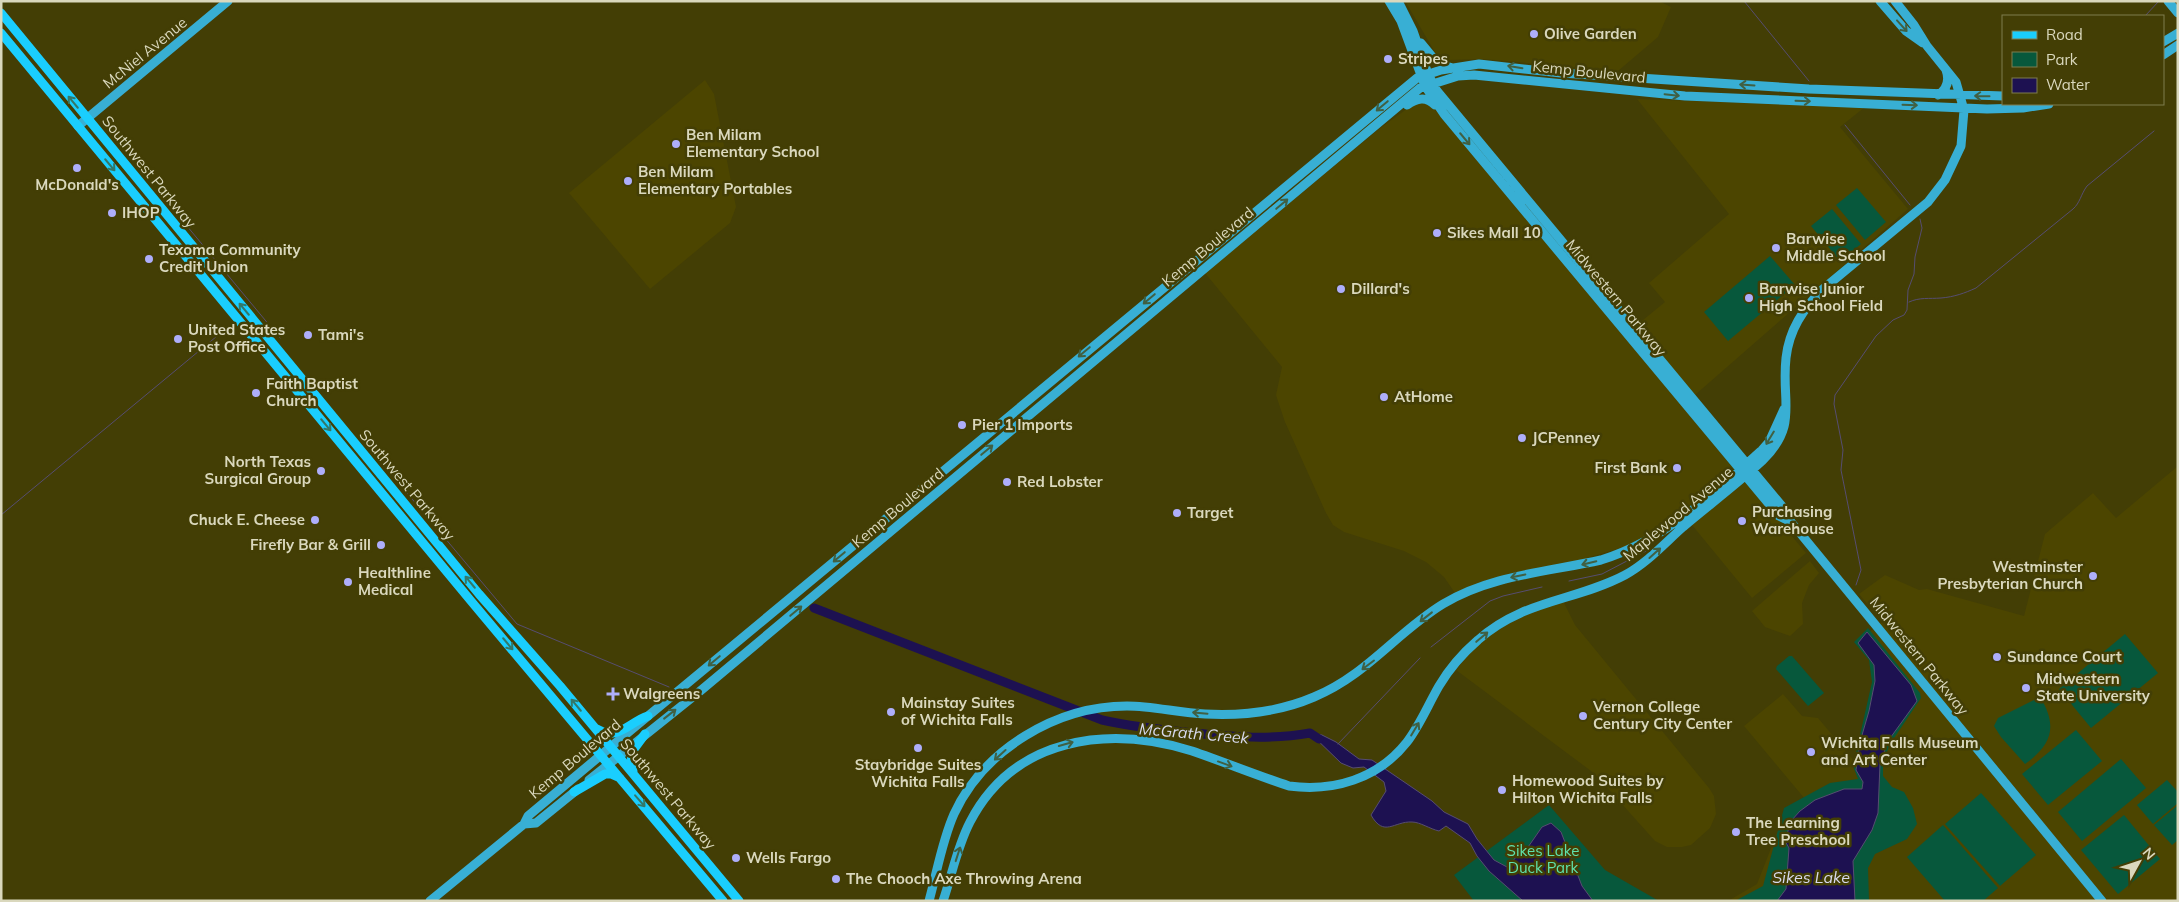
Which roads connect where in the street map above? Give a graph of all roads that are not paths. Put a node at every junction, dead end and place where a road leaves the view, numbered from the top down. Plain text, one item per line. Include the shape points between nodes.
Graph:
1 (228, 1) edge
2 (1388, 1) edge
3 (1398, 1) edge
4 (1880, 1) edge
5 (1895, 1) edge
6 (2168, 1) edge
7 (1, 13) edge
8 (2178, 13) edge
9 (1, 33) edge
10 (2178, 33) edge
11 (1415, 34) junction
12 (2164, 41) edge
13 (2178, 45) edge
14 (1927, 46) junction
15 (2164, 54) edge
16 (1451, 68) junction
17 (1946, 70) junction
18 (1424, 75) junction
19 (1720, 83) junction
20 (1429, 85) junction
21 (1887, 93) junction
22 (1938, 95) junction
23 (1961, 96) junction
24 (2002, 96) edge
25 (1719, 97) junction
26 (1887, 104) junction
27 (2039, 105) edge
28 (1964, 107) junction
29 (1389, 114) junction
30 (1444, 114) junction
31 (87, 118) junction
32 (78, 126) junction
33 (1566, 253) junction
34 (1021, 406) junction
35 (1029, 415) junction
36 (955, 461) junction
37 (1746, 470) junction
38 (963, 471) junction
39 (539, 663) junction
40 (530, 670) junction
41 (648, 716) junction
42 (593, 725) junction
43 (645, 734) junction
44 (611, 747) junction
45 (602, 755) junction
46 (619, 756) junction
47 (609, 764) junction
48 (634, 774) junction
49 (622, 779) junction
50 (574, 792) junction
51 (524, 824) junction
52 (731, 899) edge
53 (430, 901) edge
54 (929, 901) edge
55 (943, 901) edge
56 (2102, 901) edge

1 - 31 main road, McNiel Avenue
2 - 18 main road
3 - 11 main road
4 -> 14 main road, Maplewood Avenue via 1906,31
5 - 14 main road, Maplewood Avenue
6 - 8 main road
31 -> 7 main road, Southwest Parkway
9 - 32 main road, Southwest Parkway
10 - 12 main road
11 - 16 main road via 1435,60
11 - 18 main road
13 - 15 main road
14 - 17 main road, Maplewood Avenue
16 - 18 main road, Kemp Boulevard
19 -> 16 main road, Kemp Boulevard via 1561,73 1479,64
17 - 22 main road via 1946,88
17 - 23 main road, Maplewood Avenue via 1956,82
18 - 20 main road
18 -> 34 main road, Kemp Boulevard via 1406,86
21 -> 19 main road, Kemp Boulevard
19 - 25 main road
20 -> 25 main road, Kemp Boulevard via 1474,75
20 - 29 main road, Kemp Boulevard
20 - 30 main road, Midwestern Parkway
20 - 33 main road, Midwestern Parkway
21 - 22 main road, Kemp Boulevard
21 - 26 main road
22 - 23 main road, Kemp Boulevard
24 -> 23 main road, Kemp Boulevard
23 - 28 main road, Maplewood Avenue
25 -> 26 main road, Kemp Boulevard
26 -> 28 main road, Kemp Boulevard
27 - 28 main road, Kemp Boulevard via 1999,109
28 - 37 main road, Maplewood Avenue via 1961,146 1945,180 1928,202 1823,289 1798,318 1786,360 1786,407 1769,442
29 - 30 main road via 1400,111 1413,100 1424,99 1434,103
35 -> 29 main road, Kemp Boulevard
30 -> 33 main road, Midwestern Parkway
31 - 32 main road, McNiel Avenue
39 -> 31 main road, Southwest Parkway
32 -> 40 main road, Southwest Parkway
33 - 37 main road, Midwestern Parkway
34 - 35 main road
34 - 36 main road, Kemp Boulevard
38 -> 35 main road, Kemp Boulevard
36 - 38 main road
36 -> 41 main road, Kemp Boulevard
37 -> 54 main road, Maplewood Avenue via 1660,533 1617,555 1573,567 1497,580 1458,596 1424,618 1369,665 1342,684 1315,697 1248,714 1204,714 1128,706 1090,710 1046,725 1010,746 966,793 948,831
55 -> 37 main road, Maplewood Avenue via 964,835 988,794 1016,768 1036,755 1067,744 1112,739 1173,747 1303,788 1324,788 1369,774 1398,753 1448,672 1494,627 1534,606 1602,585 1633,570
37 - 56 main road, Midwestern Parkway via 1786,510 1791,522
43 -> 38 main road, Kemp Boulevard
39 - 40 main road
42 -> 39 main road, Southwest Parkway
40 - 45 main road, Southwest Parkway
41 - 42 main road via 612,734
41 - 44 main road, Kemp Boulevard
42 - 44 main road, Southwest Parkway
43 - 46 main road, Kemp Boulevard
43 - 48 main road via 631,753
44 - 45 main road, Kemp Boulevard
44 - 46 main road, Southwest Parkway
45 - 47 main road, Southwest Parkway
45 - 51 main road, Kemp Boulevard via 528,816
46 - 47 main road, Kemp Boulevard
46 - 48 main road, Southwest Parkway
47 - 49 main road, Southwest Parkway
47 - 50 main road, Kemp Boulevard
48 - 52 main road, Southwest Parkway
49 - 50 main road via 605,774
49 -> 52 main road, Southwest Parkway
50 - 51 main road, Kemp Boulevard via 536,823
51 - 53 main road, Kemp Boulevard

